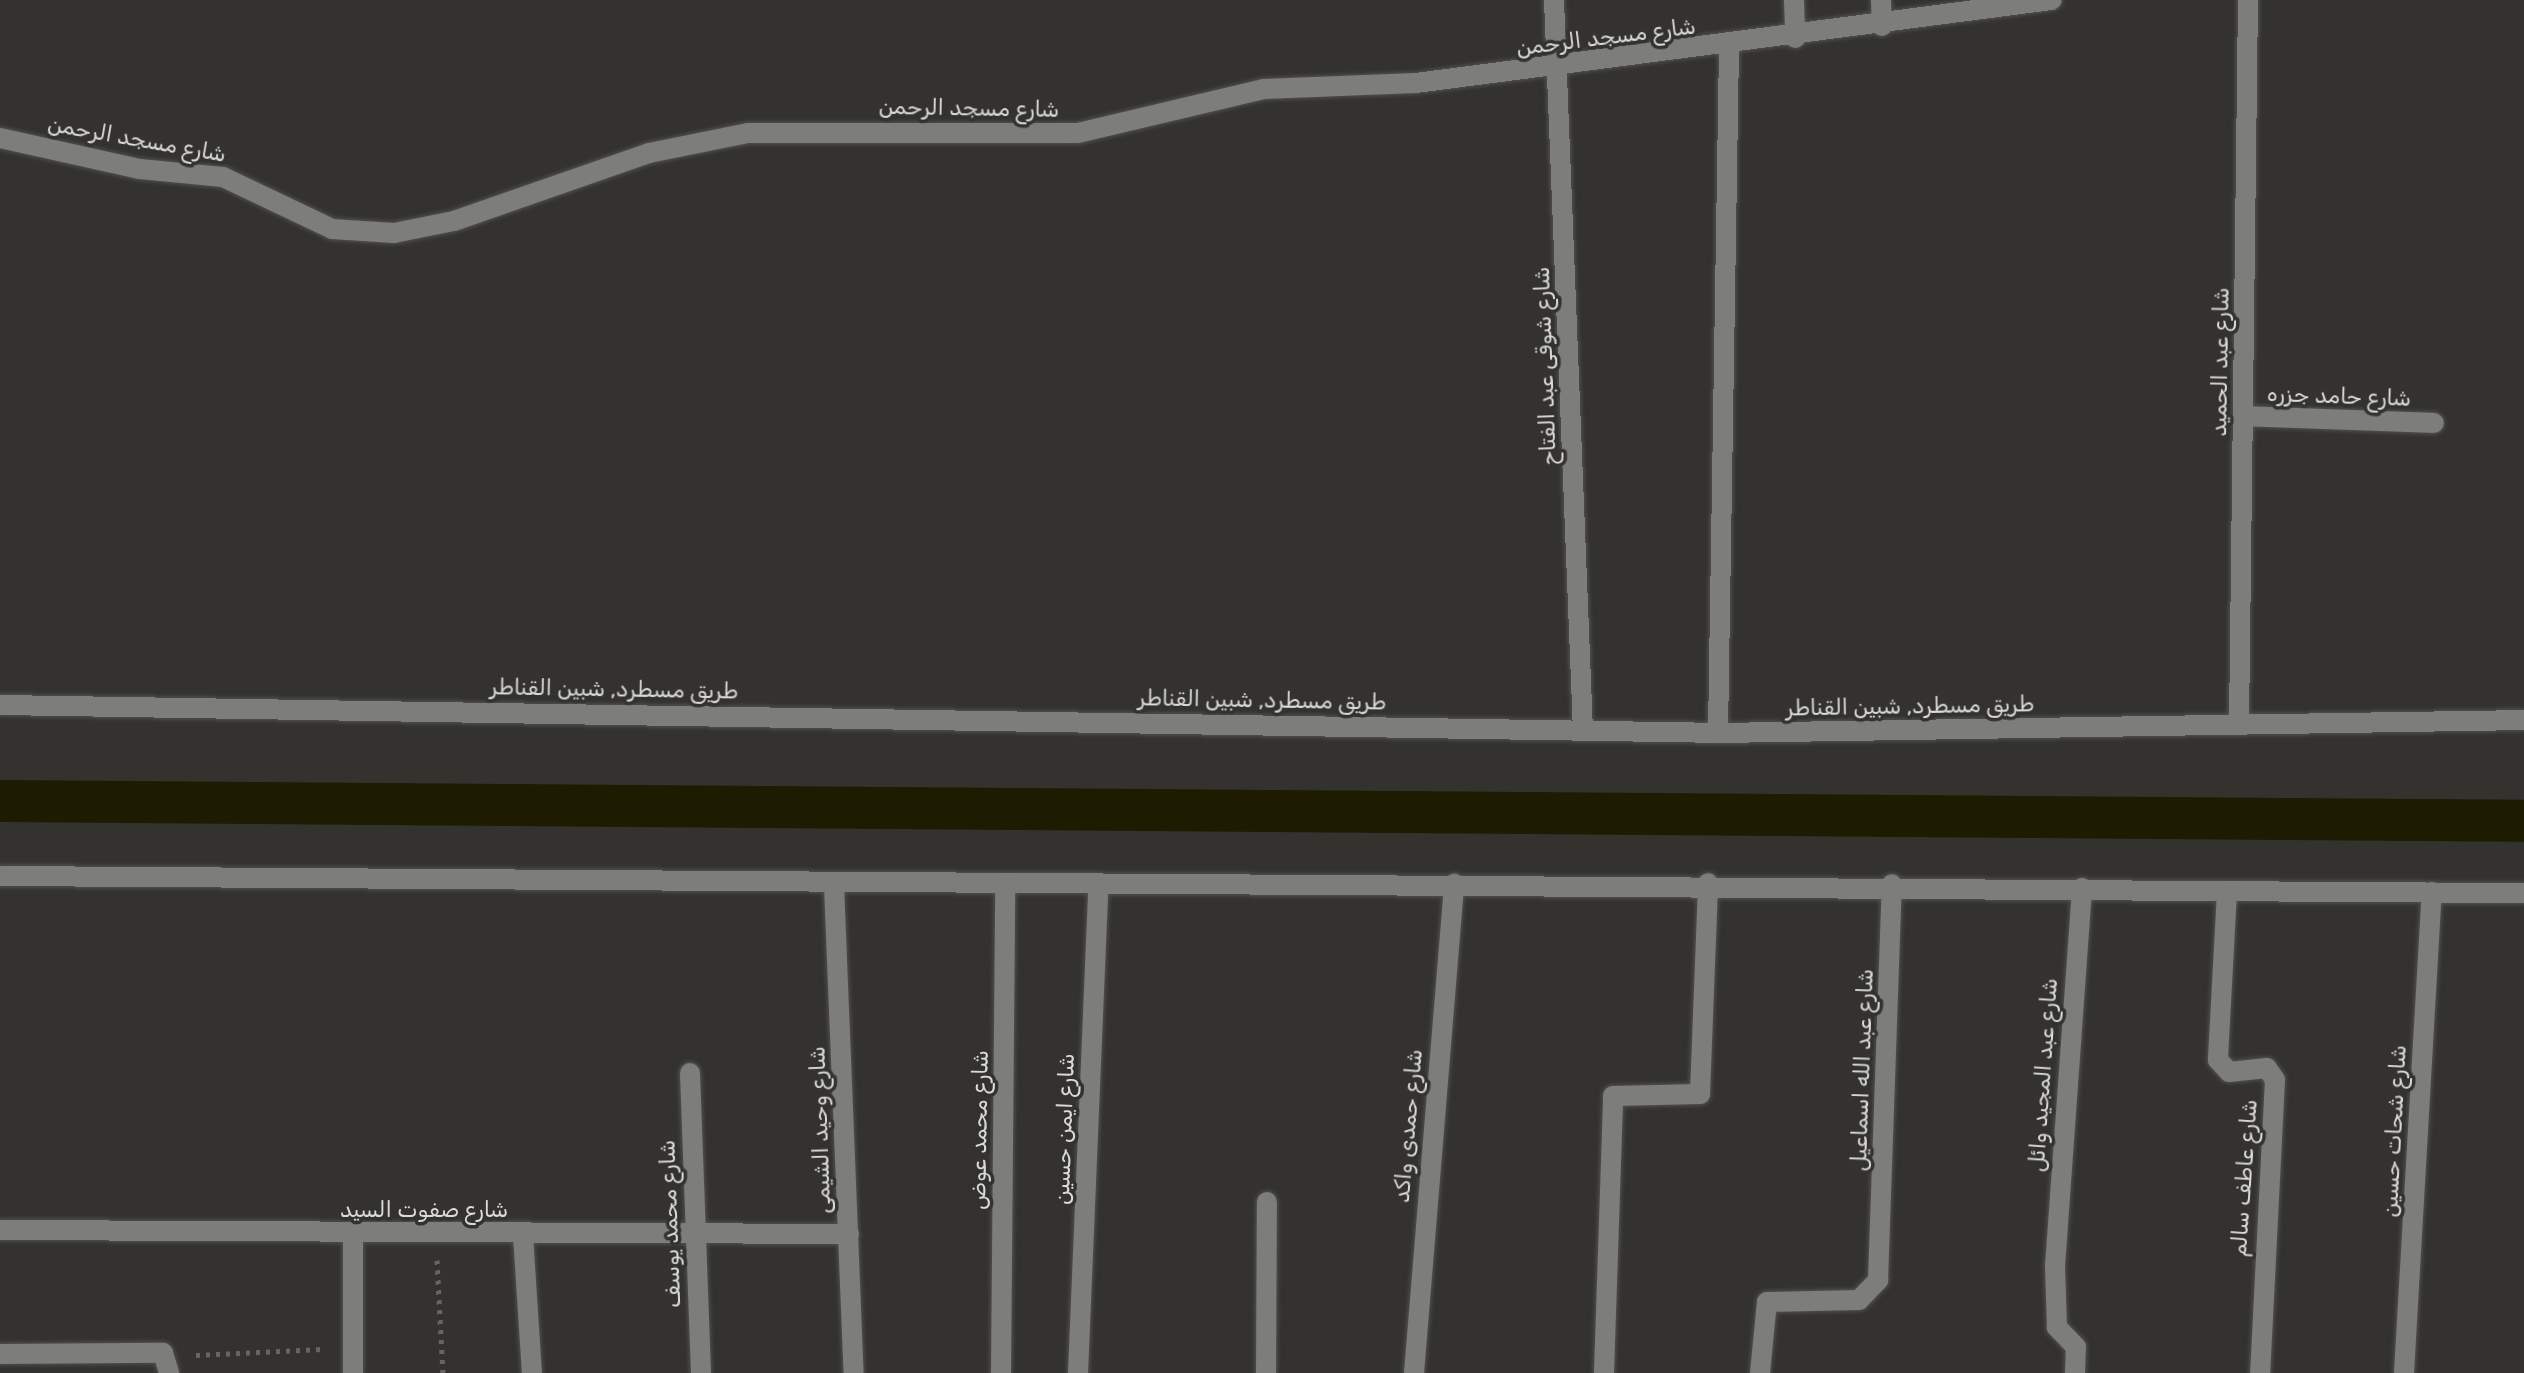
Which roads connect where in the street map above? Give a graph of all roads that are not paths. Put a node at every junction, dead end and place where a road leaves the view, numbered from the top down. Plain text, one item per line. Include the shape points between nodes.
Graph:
1 (1554, 0) edge
2 (1794, 0) edge
3 (1881, 0) edge
4 (2052, 0) edge
5 (2248, 0) edge
6 (1960, 6) edge
7 (1882, 26) junction
8 (1795, 38) junction
9 (1729, 47) junction
10 (1558, 67) junction
11 (0, 138) edge
12 (2243, 416) junction
13 (2434, 423) dead end
14 (0, 705) edge
15 (2524, 720) edge
16 (2239, 724) junction
17 (1583, 730) junction
18 (1718, 733) junction
19 (0, 876) edge
20 (1708, 883) junction
21 (1454, 884) junction
22 (1892, 884) junction
23 (834, 885) junction
24 (1005, 888) junction
25 (1098, 888) junction
26 (2082, 888) junction
27 (2227, 892) junction
28 (2432, 892) junction
29 (2524, 893) edge
30 (690, 1073) dead end
31 (1267, 1202) dead end
32 (0, 1230) edge
33 (353, 1234) junction
34 (691, 1234) junction
35 (849, 1234) junction
36 (523, 1235) junction
37 (0, 1354) edge
38 (166, 1361) edge
39 (353, 1373) edge
40 (532, 1373) edge
41 (701, 1373) edge
42 (854, 1373) edge
43 (1001, 1373) edge
44 (1078, 1373) edge
45 (1266, 1373) edge
46 (1414, 1373) edge
47 (1604, 1373) edge
48 (1760, 1373) edge
49 (2075, 1373) edge
50 (2260, 1373) edge
51 (2404, 1373) edge

1 - 10 street, شارع شوقى عبد الفتاح
2 - 8 street
3 - 7 street
4 - 6 street, شارع مسجد الرحمن
5 - 12 street, شارع عبد الحميد
6 - 7 street, شارع مسجد الرحمن
7 - 8 street, شارع مسجد الرحمن
8 - 9 street, شارع مسجد الرحمن
9 - 10 street, شارع مسجد الرحمن
9 - 18 street
10 - 11 street, شارع مسجد الرحمن via 1264,89 1120,125 1036,137 850,128 748,133 649,153 454,221 394,233 332,229 223,177 140,169
10 - 17 street, شارع شوقى عبد الفتاح
12 - 13 street, شارع حامد جزره
12 - 16 street, شارع عبد الحميد
14 - 17 street, طريق مسطرد, شبين القناطر
15 - 16 street, طريق مسطرد, شبين القناطر
16 - 18 street, طريق مسطرد, شبين القناطر
17 - 18 street, طريق مسطرد, شبين القناطر
19 - 23 street
20 - 21 street
20 - 22 street
20 - 47 street via 1700,1093 1613,1095
21 - 25 street
21 - 46 street, شارع حمدى واكد
22 - 26 street
22 - 48 street, شارع عبد الله اسماعيل via 1881,1257 1872,1293 1845,1301 1776,1297 1762,1310
23 - 24 street
23 - 35 street, شارع وحيد الشيمى
24 - 25 street
24 - 43 street, شارع محمد عوض
25 - 44 street, شارع ايمن حسين
26 - 27 street
26 - 49 street, شارع عبد المجيد وائل via 2055,1266 2057,1327 2076,1347
27 - 28 street
27 - 50 street, شارع عاطف سالم via 2218,1060 2229,1072 2267,1068 2275,1080
28 - 29 street
28 - 51 street, شارع شحات حسين
30 - 34 street, شارع محمد يوسف
31 - 45 street
32 - 33 street, شارع صفوت السيد
33 - 36 street, شارع صفوت السيد
33 - 39 street
34 - 35 street, شارع صفوت السيد
34 - 36 street, شارع صفوت السيد
34 - 41 street, شارع محمد يوسف
35 - 42 street, شارع وحيد الشيمى
36 - 40 street
37 - 38 street

